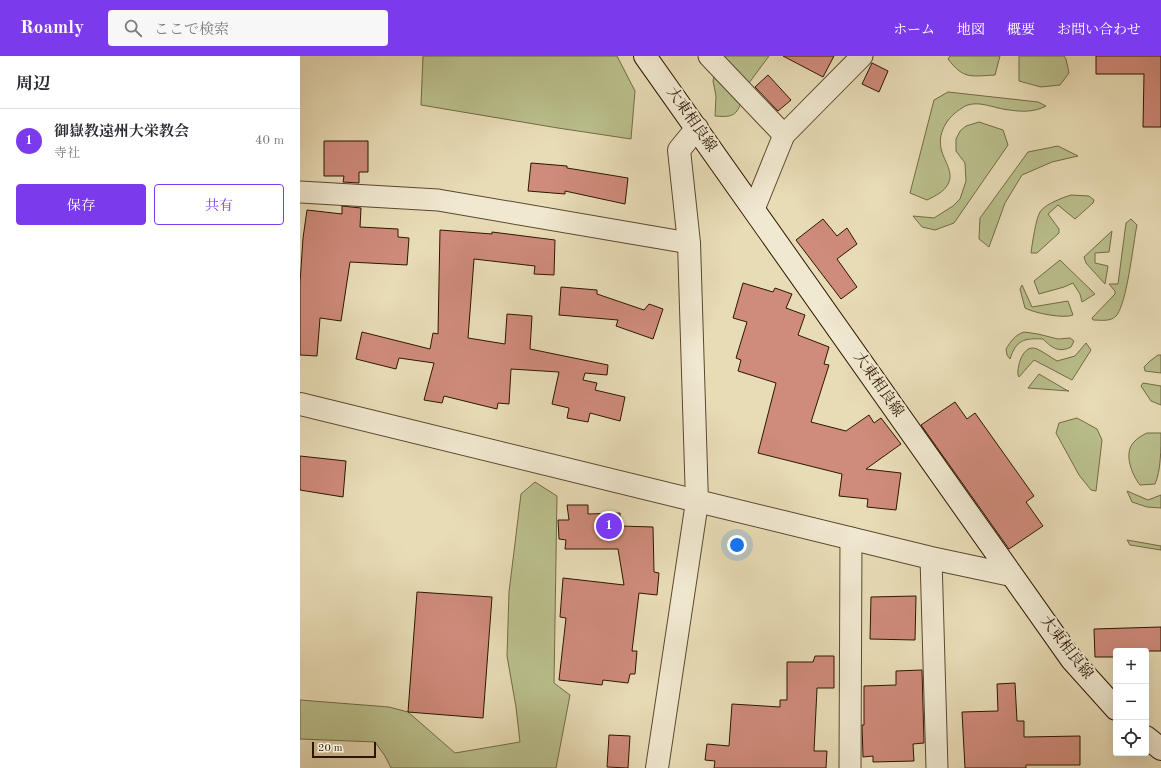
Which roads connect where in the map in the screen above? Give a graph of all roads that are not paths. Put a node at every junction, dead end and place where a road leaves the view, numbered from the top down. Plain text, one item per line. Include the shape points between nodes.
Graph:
1 (645, 56) edge
2 (709, 56) edge
3 (862, 56) edge
4 (697, 128) junction
5 (784, 135) junction
6 (300, 192) edge
7 (754, 209) junction
8 (689, 243) junction
9 (300, 404) edge
10 (697, 502) junction
11 (851, 538) junction
12 (931, 558) junction
13 (1011, 575) junction
14 (1113, 706) edge
15 (1149, 740) edge
16 (1161, 750) edge
17 (657, 768) edge
18 (850, 768) edge
19 (937, 768) edge

1 - 4 street, 大東相良線
2 - 5 street
3 - 5 street
4 - 7 street, 大東相良線
4 - 8 street via 680,150
5 - 7 street
6 - 8 street via 438,200
7 - 13 street, 大東相良線
8 - 10 street
9 - 10 street
10 - 11 street
10 - 17 street
11 - 12 street
11 - 18 street
12 - 13 street
12 - 19 street
13 - 14 street, 大東相良線 via 1072,660
15 - 16 street

